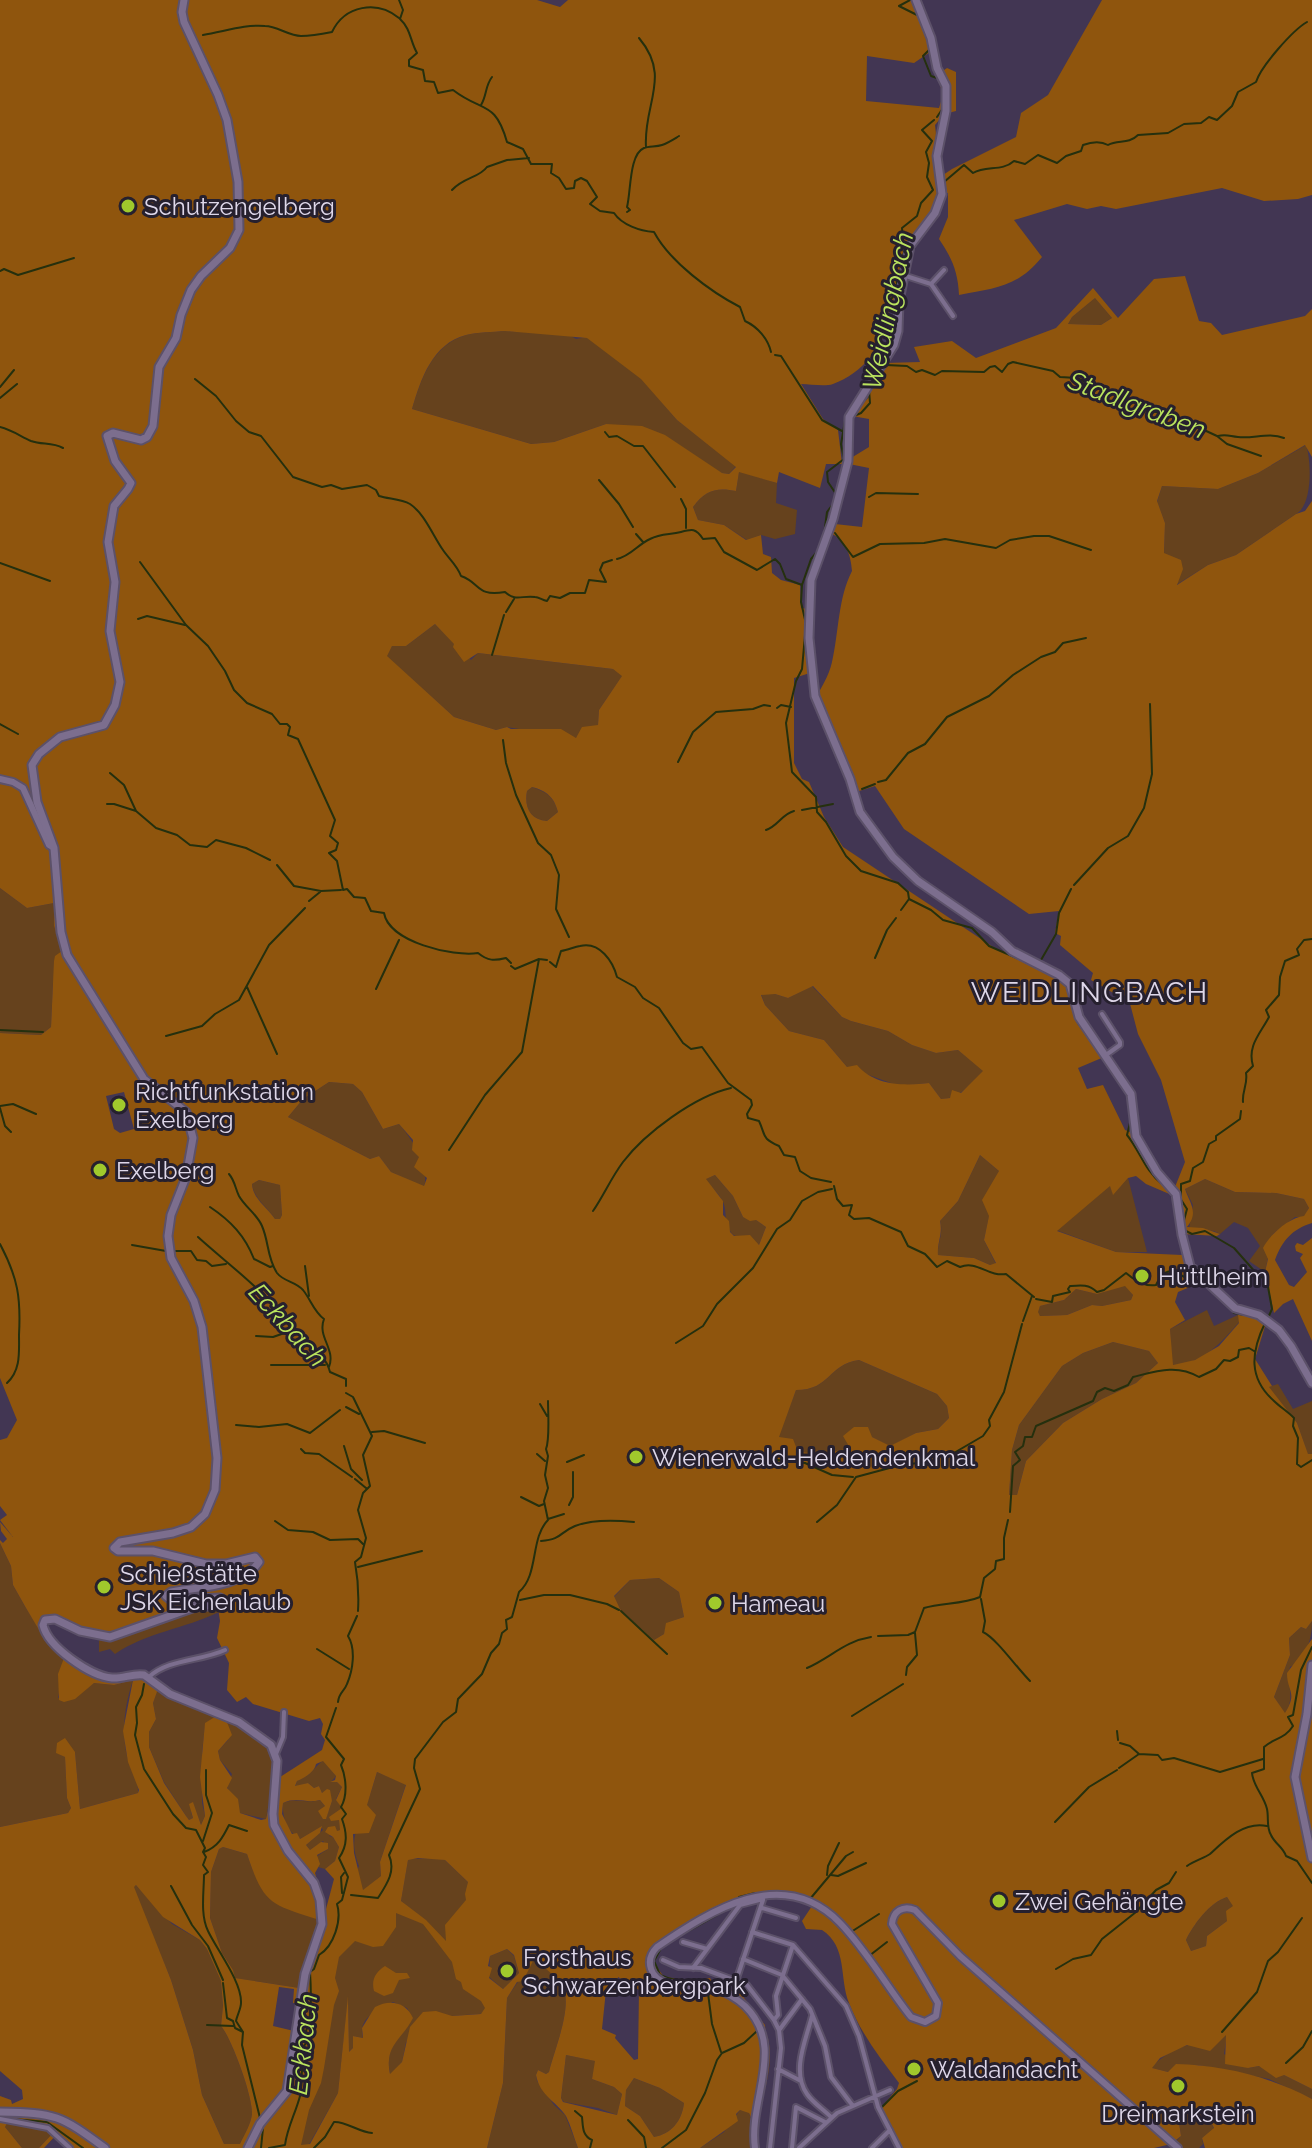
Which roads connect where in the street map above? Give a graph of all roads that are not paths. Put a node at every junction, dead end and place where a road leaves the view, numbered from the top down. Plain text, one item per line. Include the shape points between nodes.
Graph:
1 (184, 0) edge
2 (916, 0) edge
3 (944, 270) dead end
4 (903, 276) junction
5 (931, 284) junction
6 (953, 316) dead end
7 (0, 779) edge
8 (54, 848) junction
9 (1102, 1014) dead end
10 (1105, 1056) junction
11 (1312, 1383) edge
12 (225, 1650) dead end
13 (1312, 1665) edge
14 (149, 1677) junction
15 (284, 1712) dead end
16 (276, 1754) junction
17 (1312, 1858) edge
18 (763, 1897) junction
19 (762, 1908) junction
20 (796, 1918) dead end
21 (712, 1927) dead end
22 (720, 1932) junction
23 (752, 1932) junction
24 (683, 1942) dead end
25 (793, 1945) junction
26 (707, 1949) junction
27 (743, 1959) junction
28 (663, 1960) dead end
29 (693, 1968) junction
30 (782, 1975) junction
31 (736, 1981) junction
32 (802, 1999) junction
33 (813, 2014) junction
34 (774, 2020) junction
35 (779, 2030) junction
36 (778, 2069) junction
37 (802, 2081) junction
38 (890, 2090) dead end
39 (875, 2096) junction
40 (853, 2106) junction
41 (2, 2116) edge
42 (831, 2117) junction
43 (825, 2122) junction
44 (890, 2130) junction
45 (70, 2148) edge
46 (105, 2148) edge
47 (248, 2148) edge
48 (755, 2148) edge
49 (770, 2148) edge
50 (792, 2148) edge
51 (799, 2148) edge
52 (872, 2148) edge
53 (899, 2148) edge
54 (1178, 2148) edge

1 - 8 main road via 185,25 229,127 239,230 190,294 176,338 159,367 149,434 142,440 107,436 115,461 131,483 115,505 108,542 115,582 110,628 120,688 107,722 60,737 33,761 37,802
2 - 4 main road via 946,84 946,111 937,156 941,198 912,241
3 - 5 street
4 - 5 street
4 - 10 main road via 897,336 849,419 848,461 812,577 809,632 815,696 859,810 884,846 914,878 1014,953 1066,980 1077,1014
5 - 6 street
7 - 8 street via 23,788
8 - 14 main road via 67,955 144,1079 186,1112 193,1138 168,1236 171,1258 194,1301 205,1340 217,1458 215,1490 205,1514 191,1527 118,1542 114,1548 206,1564 254,1557 259,1563 234,1580 166,1596 220,1598 223,1605 195,1607 121,1635 98,1636 45,1620 52,1643 94,1672 110,1678
9 - 10 street via 1120,1042
10 - 11 main road via 1131,1094 1137,1138 1176,1194 1192,1268 1235,1308 1266,1319 1288,1341
12 - 14 street via 165,1667
13 - 17 main road via 1295,1777
14 - 16 main road via 170,1694 247,1727
15 - 16 street
16 - 47 main road via 274,1825 314,1883 323,1920 305,1974 287,2091
18 - 19 street
18 - 22 street via 740,1905
18 - 48 street via 730,1904 668,1940 653,1951 649,1963 661,1981 723,1992 756,2019 765,2056
18 - 54 street via 799,1898 835,1918 913,2019 923,2022 935,2017 939,2005 893,1927 893,1916 904,1908 917,1912
19 - 20 street
19 - 23 street
21 - 22 street
22 - 26 street
23 - 25 street
23 - 27 street
24 - 26 street
25 - 30 street
25 - 39 street via 848,2009
26 - 29 street
27 - 30 street
27 - 31 street
28 - 29 street
29 - 31 street
30 - 32 street
30 - 34 street
31 - 34 street via 751,1989
32 - 33 street
32 - 35 street
33 - 37 street via 801,2057
33 - 40 street via 831,2077
34 - 35 street
35 - 36 street
36 - 37 street
36 - 49 street
37 - 42 street via 809,2097
38 - 39 street
39 - 40 street
39 - 44 street
40 - 42 street
41 - 45 street via 43,2127
41 - 46 main road via 54,2115
42 - 43 street
43 - 50 street via 796,2107
43 - 51 street
44 - 52 street
44 - 53 street

